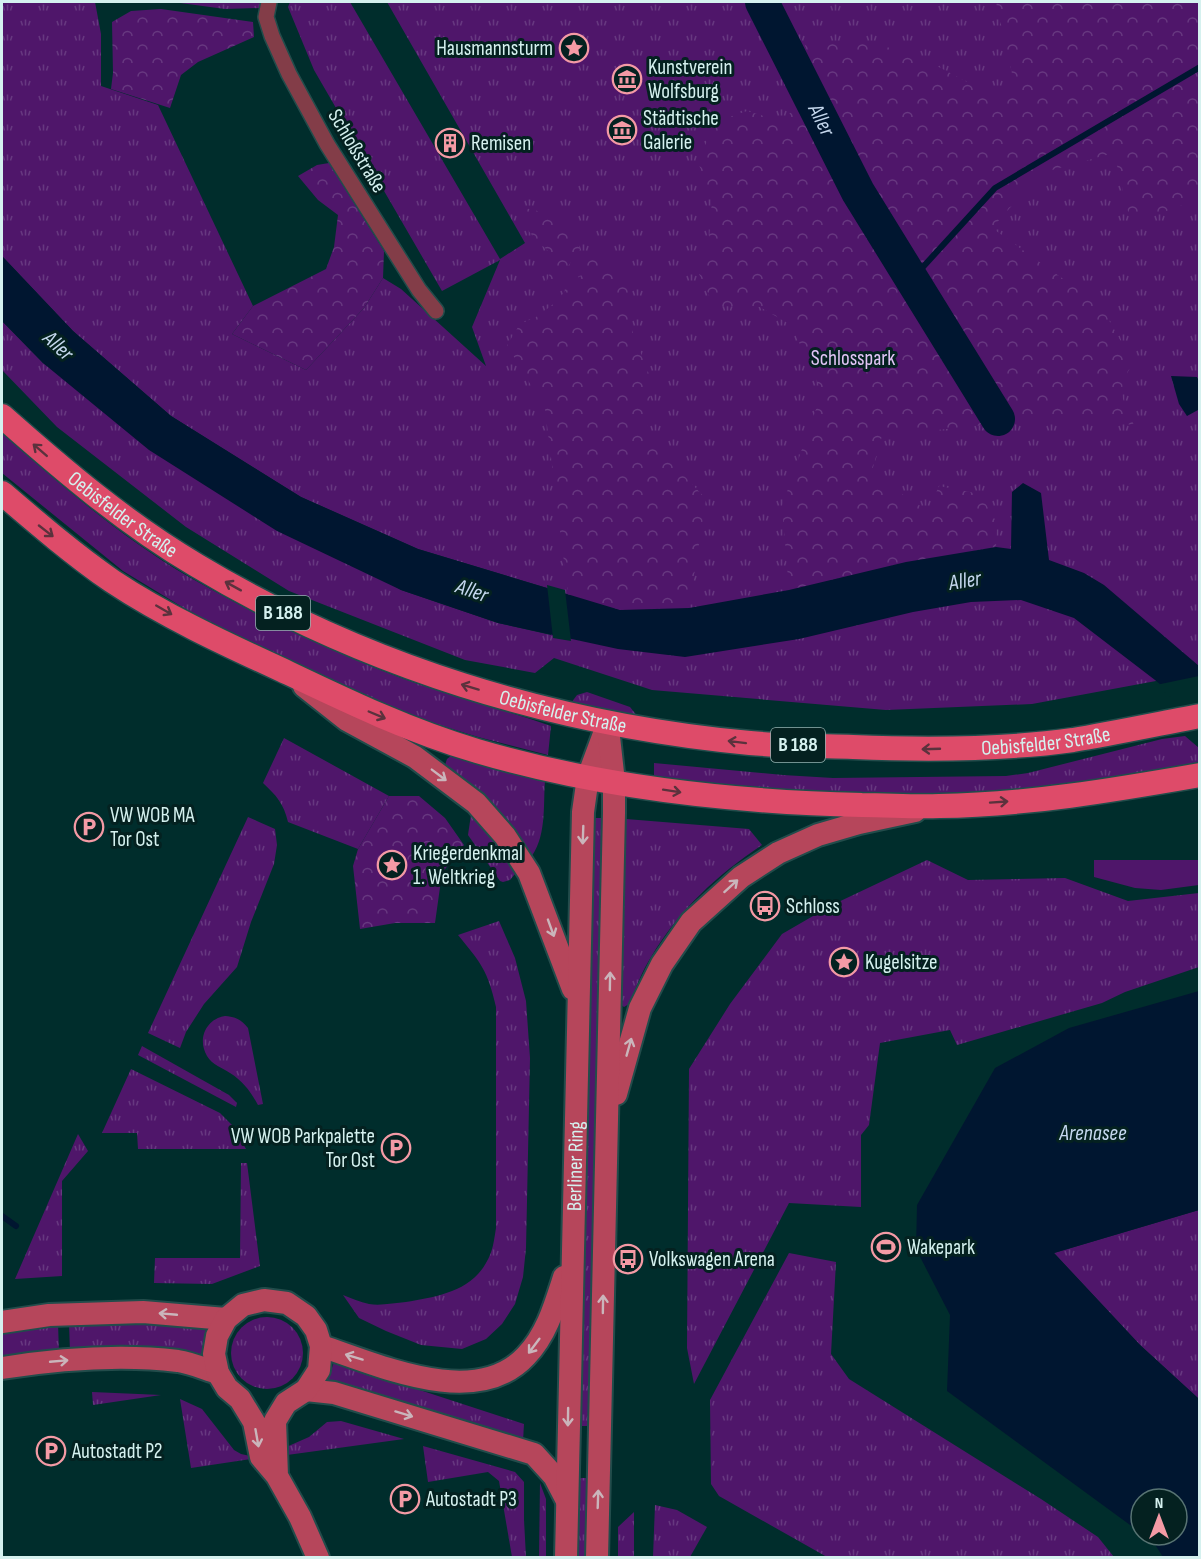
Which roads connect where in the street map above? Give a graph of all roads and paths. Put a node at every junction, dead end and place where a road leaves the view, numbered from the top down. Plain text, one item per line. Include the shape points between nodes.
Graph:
1 (269, 2) edge
2 (435, 311) dead end
3 (2, 416) edge
4 (2, 493) edge
5 (286, 672) junction
6 (1200, 716) edge
7 (608, 723) junction
8 (1200, 775) edge
9 (588, 777) junction
10 (614, 782) junction
11 (940, 806) junction
12 (577, 1001) junction
13 (607, 1124) junction
14 (572, 1253) junction
15 (226, 1319) junction
16 (2, 1322) edge
17 (321, 1346) junction
18 (2, 1368) edge
19 (218, 1373) junction
20 (306, 1390) junction
21 (240, 1399) junction
22 (286, 1403) junction
23 (277, 1476) junction
24 (566, 1500) junction
25 (318, 1557) edge
26 (566, 1557) edge
27 (597, 1557) edge

1 - 2 street, Schloßstraße via 267,16 272,36 289,74 333,154
7 -> 3 main road, Oebisfelder Straße / B 188 via 466,687 380,657 275,609 194,564 130,521
4 -> 5 main road, B 188 via 113,581 204,633
5 -> 9 main road, B 188 via 363,709 465,747
5 -> 12 main road via 347,720 415,757 476,803 505,836 529,873
6 -> 7 main road, Oebisfelder Straße / B 188 via 1070,740 909,749 752,743
7 - 9 main road, Berliner Ring
7 - 10 main road, Berliner Ring
11 -> 8 main road, B 188 via 1117,790
9 - 10 main road, B 188
9 -> 12 main road, Berliner Ring via 583,812
10 -> 11 main road, B 188 via 694,795 784,803
13 -> 10 main road, Berliner Ring
13 -> 11 main road via 640,1008 662,964 691,922 741,877 778,853 859,823
12 - 14 main road, Berliner Ring
27 -> 13 main road, Berliner Ring
14 -> 17 main road via 553,1313 540,1339 525,1357 491,1377 434,1381
14 -> 24 main road, Berliner Ring
15 -> 16 main road via 143,1312 49,1315
15 - 17 main road via 243,1305 264,1299 287,1303 306,1316
15 - 19 main road via 214,1354
17 - 20 main road via 319,1370
18 -> 19 main road via 126,1358 180,1361
19 - 21 main road
20 - 22 main road
20 -> 24 main road via 334,1393 534,1454 554,1476
21 - 22 main road via 262,1406
21 -> 23 main road via 254,1422 261,1457
22 - 23 main road via 275,1421
23 - 25 main road
24 - 26 main road, Berliner Ring

